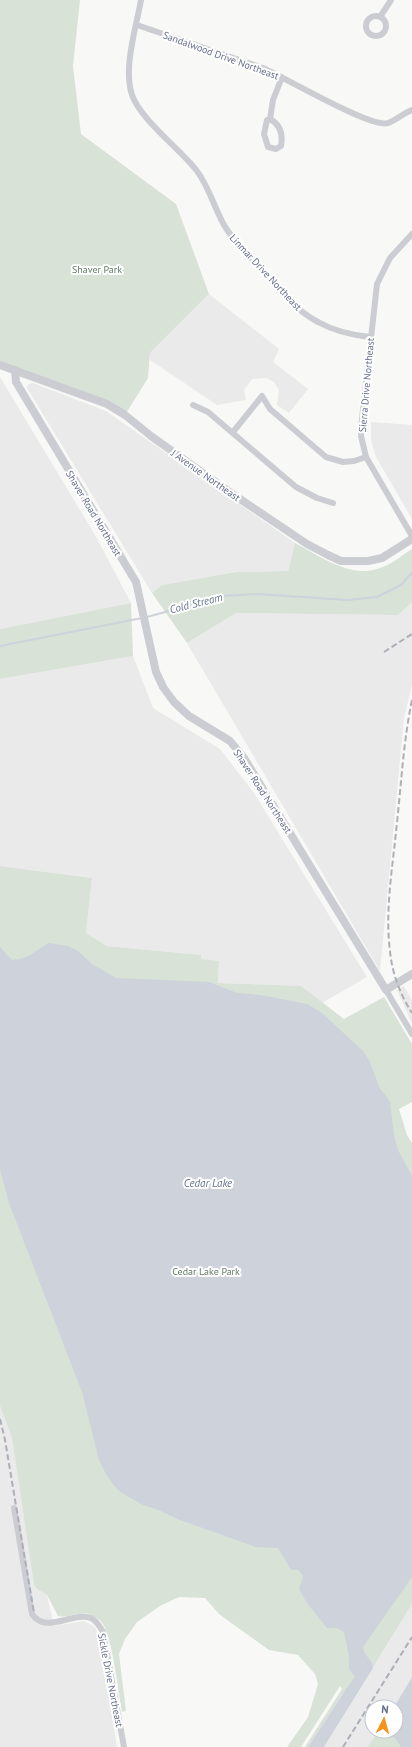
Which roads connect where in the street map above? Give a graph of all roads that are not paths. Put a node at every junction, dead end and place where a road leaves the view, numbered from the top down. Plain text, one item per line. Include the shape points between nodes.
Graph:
1 (141, 0) edge
2 (391, 0) edge
3 (380, 17) dead end
4 (137, 25) junction
5 (282, 76) junction
6 (412, 110) edge
7 (270, 119) junction
8 (412, 234) edge
9 (370, 337) junction
10 (0, 365) edge
11 (15, 370) junction
12 (193, 405) dead end
13 (233, 432) junction
14 (366, 457) junction
15 (333, 503) dead end
16 (412, 538) edge
17 (412, 974) edge
18 (386, 990) junction
19 (412, 1034) edge
20 (14, 1508) dead end
21 (124, 1747) edge

1 - 4 street, Linmar Drive Northeast
2 - 3 street
4 - 5 street, Sandalwood Drive Northeast
4 - 9 street, Linmar Drive Northeast via 129,67 132,96 141,112 197,172 230,234 271,280 310,317 346,334
5 - 6 street, Sandalwood Drive Northeast via 351,113 381,124
5 - 7 street via 273,100
7 - 7 street via 265,126 265,141 268,148 276,150 281,146 282,139 276,122
8 - 9 street, Sierra Drive Northeast via 390,258 376,284
9 - 14 street, Sierra Drive Northeast via 361,436
10 - 11 street, J Avenue Northeast
11 - 16 street, J Avenue Northeast via 107,404 306,544 341,561 375,559 395,551
11 - 18 street, Shaver Road Northeast via 16,382 134,577 140,593 156,672 161,682 174,702 189,716 230,741 244,758
12 - 13 street via 208,412
13 - 14 street via 262,396 270,409 326,457 343,462
13 - 15 street via 296,486
14 - 16 street, Sierra Drive Northeast
17 - 18 street
18 - 19 street, Shaver Road Northeast
20 - 21 street, Sickle Drive Northeast via 32,1614 42,1622 91,1618 103,1632

